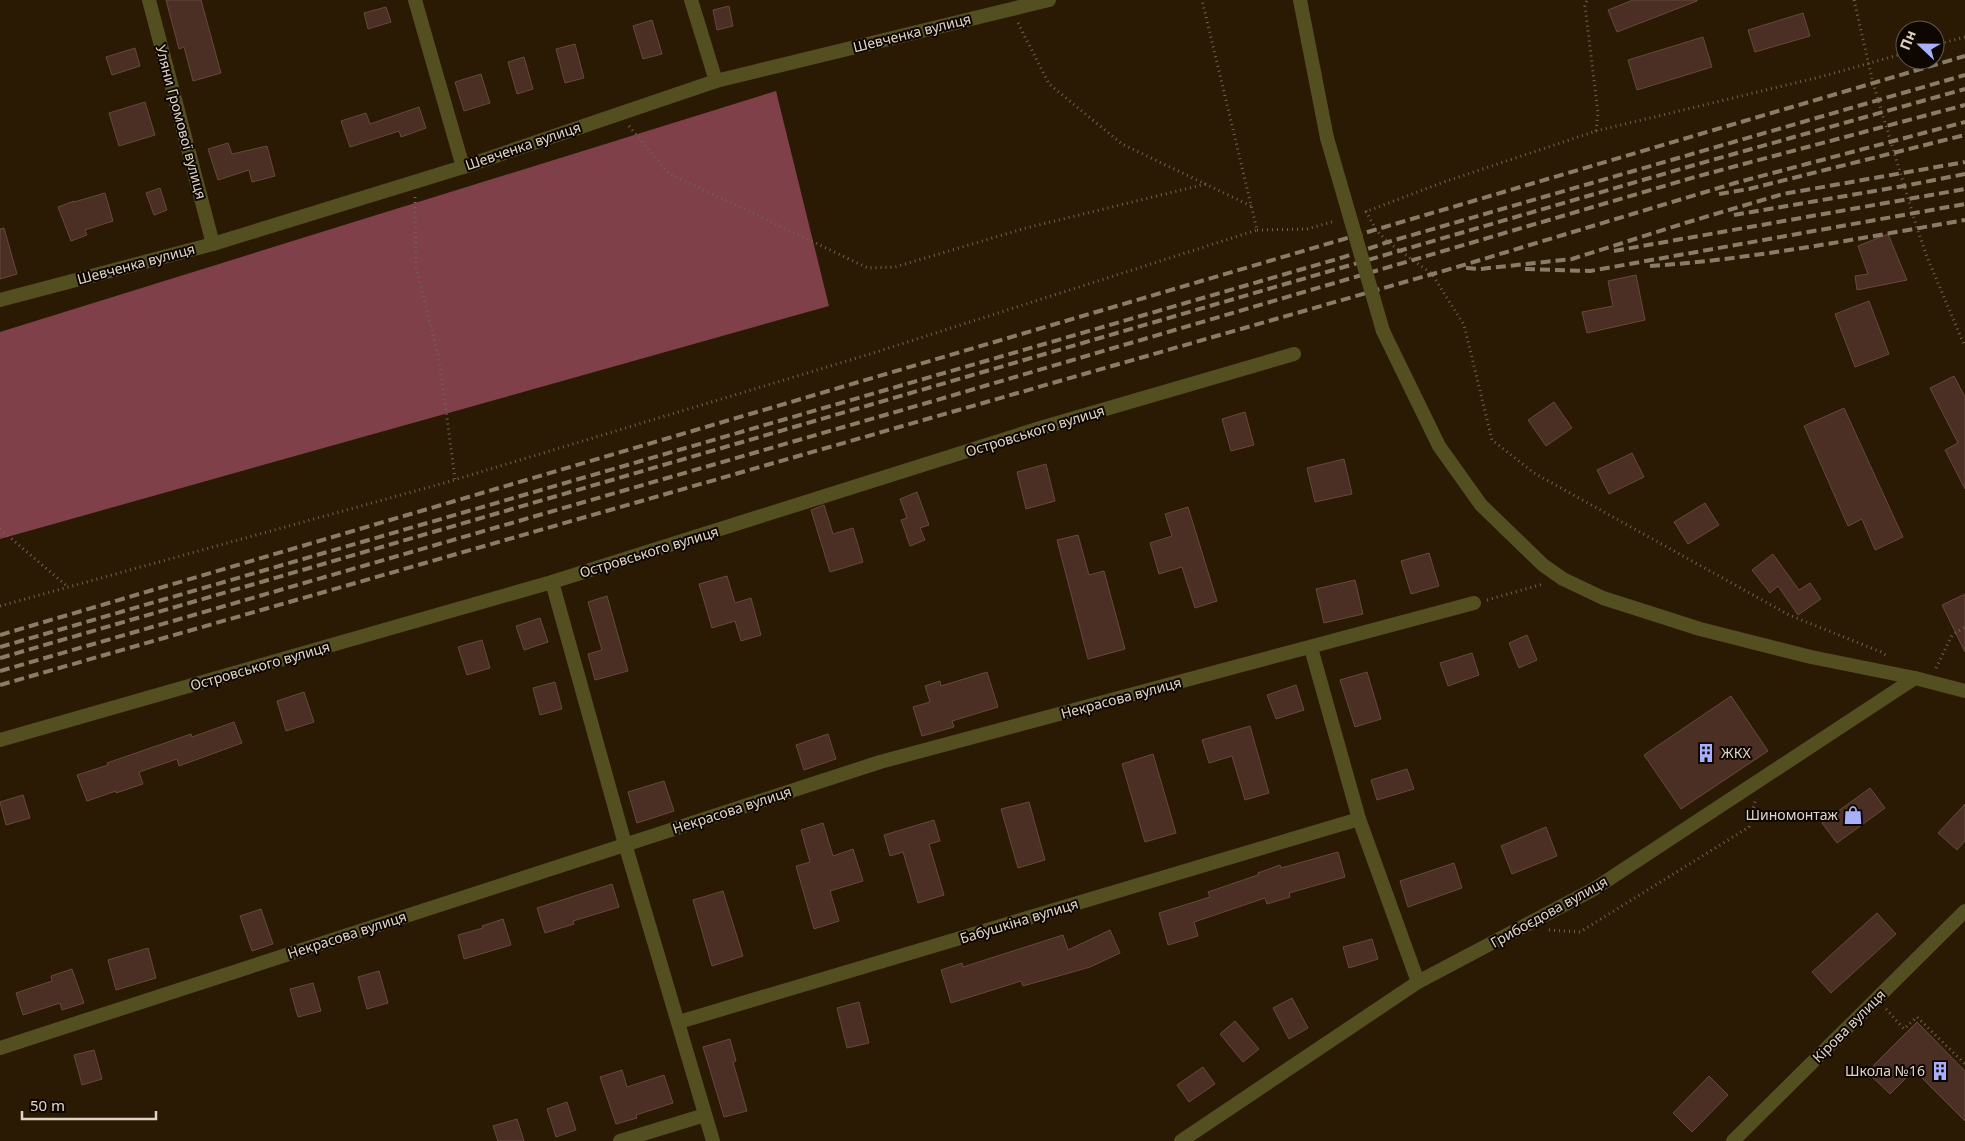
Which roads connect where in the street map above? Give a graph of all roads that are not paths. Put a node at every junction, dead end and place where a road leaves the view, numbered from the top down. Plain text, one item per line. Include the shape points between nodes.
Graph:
1 (149, 0) edge
2 (415, 0) edge
3 (691, 0) edge
4 (1049, 0) edge
5 (1300, 0) edge
6 (716, 80) junction
7 (463, 167) junction
8 (213, 244) junction
9 (0, 300) edge
10 (1294, 354) dead end
11 (552, 582) junction
12 (1474, 604) road end
13 (1311, 648) junction
14 (1915, 678) junction
15 (1965, 691) edge
16 (1965, 701) edge
17 (0, 740) edge
18 (1359, 819) junction
19 (625, 844) junction
20 (1965, 911) edge
21 (1418, 982) junction
22 (678, 1022) junction
23 (0, 1048) edge
24 (705, 1114) junction
25 (620, 1141) edge
26 (713, 1141) edge
27 (1181, 1141) edge
28 (1734, 1141) edge

1 - 8 street, Уляни Громової вулиця
2 - 7 street
3 - 6 street
4 - 6 street, Шевченка вулиця
5 - 14 street, bridge via 1327,138 1383,331 1439,446 1481,505 1543,565 1563,579 1603,598 1700,629 1811,657
6 - 7 street, Шевченка вулиця
7 - 8 street, Шевченка вулиця
8 - 9 street, Шевченка вулиця
10 - 11 street, Островського вулиця via 1037,429
11 - 17 street, Островського вулиця
11 - 19 street
12 - 13 street, Некрасова вулиця
13 - 18 street
13 - 19 street, Некрасова вулиця via 880,762
14 - 15 street
14 - 16 street
14 - 21 street, Грибоєдова вулиця via 1594,890
18 - 21 street
18 - 22 street, Бабушкіна вулиця
19 - 22 street
19 - 23 street, Некрасова вулиця
20 - 28 street, Кірова вулиця
21 - 27 street, Грибоєдова вулиця
22 - 24 street
24 - 25 street
24 - 26 street

